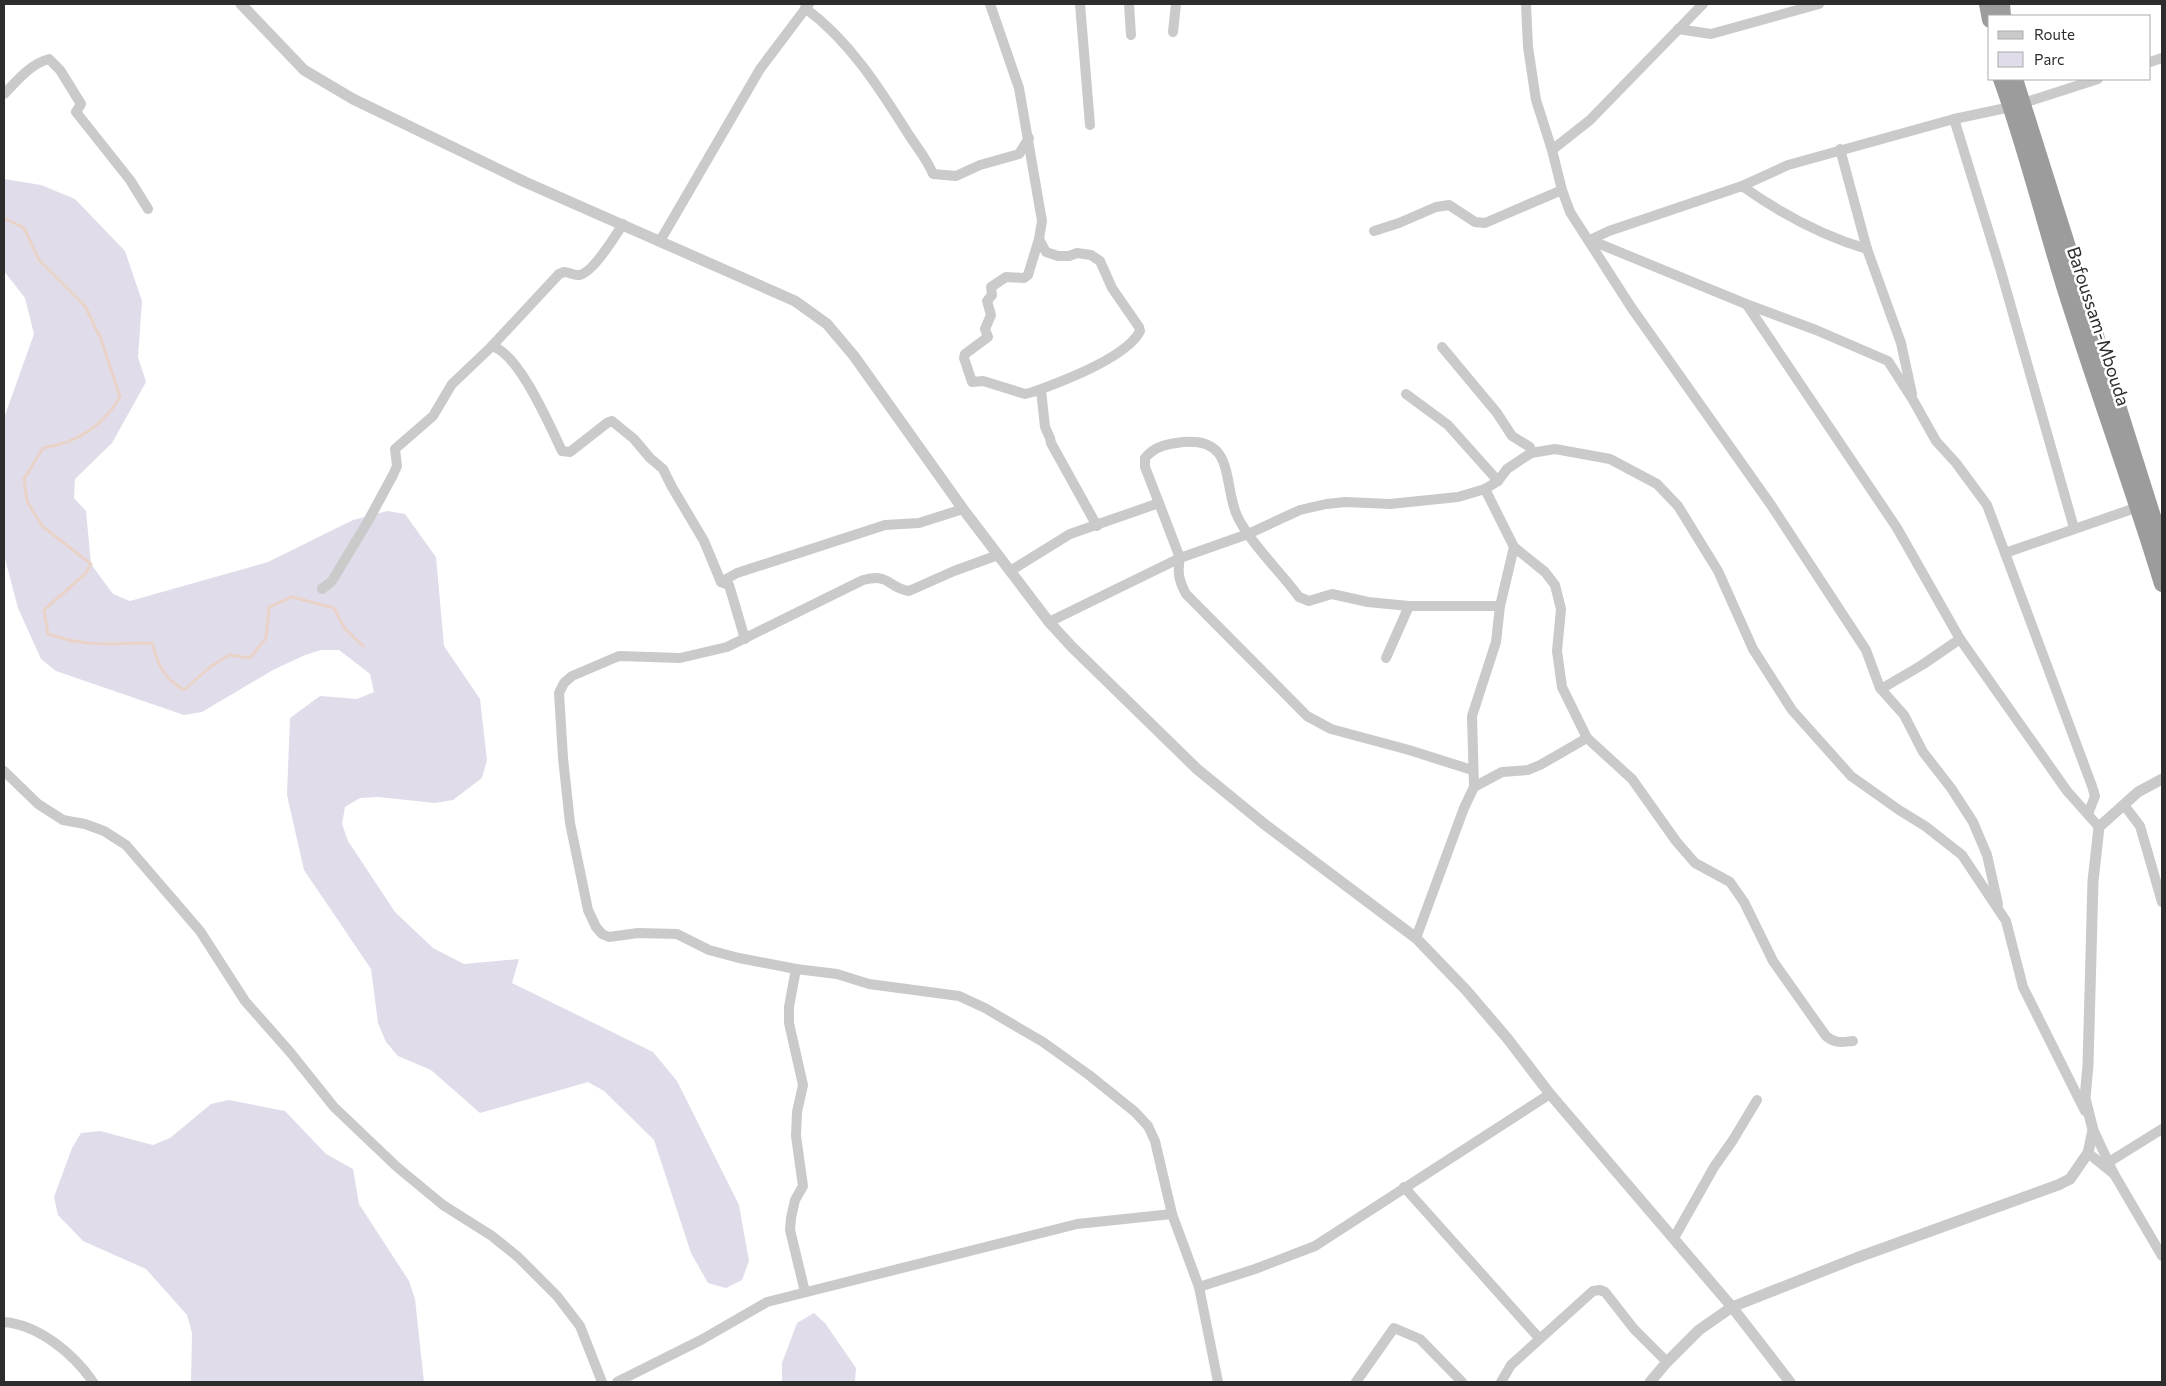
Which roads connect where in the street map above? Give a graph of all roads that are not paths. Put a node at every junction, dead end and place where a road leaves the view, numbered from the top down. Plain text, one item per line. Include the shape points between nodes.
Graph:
1 (241, 4) edge
2 (990, 4) edge
3 (1080, 4) edge
4 (1129, 4) edge
5 (1176, 4) edge
6 (1526, 4) edge
7 (1703, 4) edge
8 (1819, 4) edge
9 (807, 6) edge
10 (1678, 29) junction
11 (1173, 32) dead end
12 (1131, 35) dead end
13 (2002, 80) edge
14 (2015, 80) edge
15 (2095, 80) edge
16 (4, 94) edge
17 (2017, 105) junction
18 (1954, 119) junction
19 (1090, 125) dead end
20 (1029, 138) junction
21 (1840, 149) junction
22 (1552, 150) junction
23 (1742, 186) junction
24 (1562, 190) junction
25 (148, 209) dead end
26 (623, 224) junction
27 (1374, 231) dead end
28 (1039, 239) junction
29 (1590, 240) junction
30 (660, 241) junction
31 (1868, 249) junction
32 (1746, 304) junction
33 (492, 346) junction
34 (1442, 347) dead end
35 (1041, 390) junction
36 (1406, 394) dead end
37 (1913, 400) junction
38 (1531, 453) junction
39 (1498, 481) junction
40 (1485, 489) junction
41 (1159, 503) junction
42 (2144, 505) junction
43 (963, 509) junction
44 (1097, 526) junction
45 (2074, 528) junction
46 (1248, 534) junction
47 (2162, 545) edge
48 (1514, 547) junction
49 (2005, 552) junction
50 (998, 555) junction
51 (1180, 558) junction
52 (1010, 571) junction
53 (721, 582) junction
54 (2162, 584) edge
55 (322, 589) dead end
56 (1409, 606) junction
57 (1500, 606) junction
58 (1049, 622) junction
59 (745, 638) junction
60 (1960, 639) junction
61 (1386, 658) dead end
62 (1881, 689) junction
63 (1587, 738) junction
64 (1472, 770) junction
65 (4, 771) edge
66 (2162, 779) edge
67 (1474, 787) junction
68 (2124, 805) junction
69 (2088, 814) junction
70 (2099, 827) junction
71 (2162, 902) edge
72 (2006, 921) junction
73 (1416, 938) junction
74 (796, 969) junction
75 (1853, 1041) dead end
76 (1550, 1094) junction
77 (1756, 1100) dead end
78 (2162, 1129) edge
79 (2093, 1130) junction
80 (2088, 1153) junction
81 (2110, 1162) junction
82 (2114, 1174) junction
83 (1404, 1187) junction
84 (1172, 1214) junction
85 (1674, 1238) junction
86 (2162, 1256) edge
87 (1199, 1286) junction
88 (805, 1292) junction
89 (1732, 1307) junction
90 (4, 1322) edge
91 (1539, 1338) junction
92 (1667, 1362) junction
93 (93, 1382) edge
94 (602, 1382) edge
95 (617, 1382) edge
96 (1218, 1382) edge
97 (1356, 1382) edge
98 (1462, 1382) edge
99 (1501, 1382) edge
100 (1650, 1382) edge
101 (1790, 1382) edge

1 - 26 street via 304,70 353,99 526,182
2 - 20 street via 1019,88
3 - 19 street
4 - 12 street
5 - 11 street
6 - 22 street via 1536,100
7 - 10 street
8 - 10 street via 1711,34
9 - 20 street via 844,42 870,76 927,159 933,174 956,176 1019,154
9 - 30 street via 760,69
10 - 22 street via 1590,120
13 - 17 highway, Bafoussam-Mbouda
14 - 17 highway, Bafoussam-Mbouda
15 - 17 street
16 - 25 street via 41,61 49,59 60,70 81,104 76,112 130,180
17 - 18 street
17 - 42 highway, Bafoussam-Mbouda
18 - 21 street
18 - 45 street
20 - 28 street via 1041,208
21 - 23 street via 1788,165
21 - 31 street
22 - 24 street
23 - 29 street
23 - 31 street via 1823,233
24 - 27 street via 1485,223 1475,222 1450,206 1443,206
24 - 29 street via 1570,212
26 - 30 street
26 - 33 street via 587,270 578,276 569,272 559,274
28 - 35 street via 1028,275 1024,278 1006,277 992,287 992,296 987,300 991,315 985,329 988,337 968,351 964,358 972,382 983,381 1024,394
28 - 35 street via 1046,252 1058,256 1091,254 1100,261 1112,288 1140,331 1121,350 1091,370
29 - 32 street
29 - 62 street via 1631,307 1771,505 1866,650
30 - 43 street via 795,301 826,324 881,392
31 - 37 street via 1901,343
32 - 37 street via 1888,361
32 - 60 street via 1897,528
33 - 53 street via 501,348 509,357 531,390 562,450 570,452 612,421 634,439 663,469 704,541
33 - 55 street via 452,384 433,416 395,449 397,466 368,523 332,581
34 - 38 street via 1498,413 1512,436 1530,447
35 - 44 street via 1050,443
36 - 39 street via 1448,425
37 - 49 street via 1936,441 1987,505
38 - 39 street via 1507,469
38 - 72 street via 1555,449 1610,459 1664,490 1678,506 1718,571 1753,649 1792,710 1851,776 1962,855
39 - 40 street
40 - 46 street via 1458,497 1390,504 1326,504 1300,510
40 - 48 street
41 - 44 street
41 - 46 street via 1145,458 1152,450 1166,444 1193,441 1208,445 1216,450 1225,464 1234,508
41 - 51 street
42 - 45 street
42 - 47 highway, Bafoussam-Mbouda
42 - 54 highway, Bafoussam-Mbouda
43 - 50 street
43 - 53 street via 919,523 885,525 737,573
44 - 52 street via 1088,526 1070,534
45 - 49 street
46 - 51 street
46 - 56 street via 1299,597 1309,601 1332,594
48 - 57 street
48 - 63 street via 1545,572 1555,585 1561,609 1557,651 1562,687
49 - 69 street via 2092,786 2095,796
50 - 52 street
50 - 59 street via 909,592 883,577 862,580
51 - 58 street
51 - 64 street via 1179,579 1186,594 1307,716 1331,729
52 - 58 street
53 - 59 street via 729,585
56 - 57 street
56 - 61 street
57 - 64 street via 1496,642 1472,716
58 - 73 street via 1133,709 1197,769
59 - 74 street via 727,647 680,658 619,656 572,676 564,683 559,693 570,822 588,910 602,934 610,937 638,933 677,934 709,950
60 - 62 street
60 - 69 street via 2067,791
62 - 72 street via 1904,715 1923,752 1973,822 1987,855 1996,900
63 - 67 street via 1540,765 1528,770 1502,772
63 - 75 street via 1632,778 1695,863 1730,882 1744,902 1773,961 1826,1036 1838,1043
64 - 67 street
65 - 94 street via 38,804 63,820 85,824 126,845 200,930 246,1001 334,1107 397,1168 443,1205 492,1236 557,1296 580,1326
66 - 68 street
67 - 73 street
68 - 70 street
68 - 71 street via 2140,826
69 - 70 street
70 - 79 street via 2093,881 2085,1098
72 - 79 street via 2023,987
73 - 76 street via 1466,990
74 - 84 street via 837,974 869,984 959,996 1043,1042 1089,1075 1148,1126 1155,1141
74 - 88 street via 789,1023 802,1085 796,1136 803,1186 795,1200 790,1230
76 - 83 street
76 - 85 street
77 - 85 street
78 - 81 street
79 - 80 street
79 - 81 street
80 - 82 street
80 - 89 street via 2070,1179 2058,1185
81 - 82 street
82 - 86 street
83 - 87 street via 1303,1252
83 - 91 street
84 - 87 street
84 - 88 street via 1076,1224
85 - 89 street
87 - 96 street
88 - 95 street via 767,1302
89 - 92 street via 1699,1330
89 - 101 street
90 - 93 street via 33,1330 60,1348
91 - 92 street via 1593,1291 1600,1290
91 - 99 street via 1511,1365
92 - 100 street
97 - 98 street via 1394,1328 1420,1339

